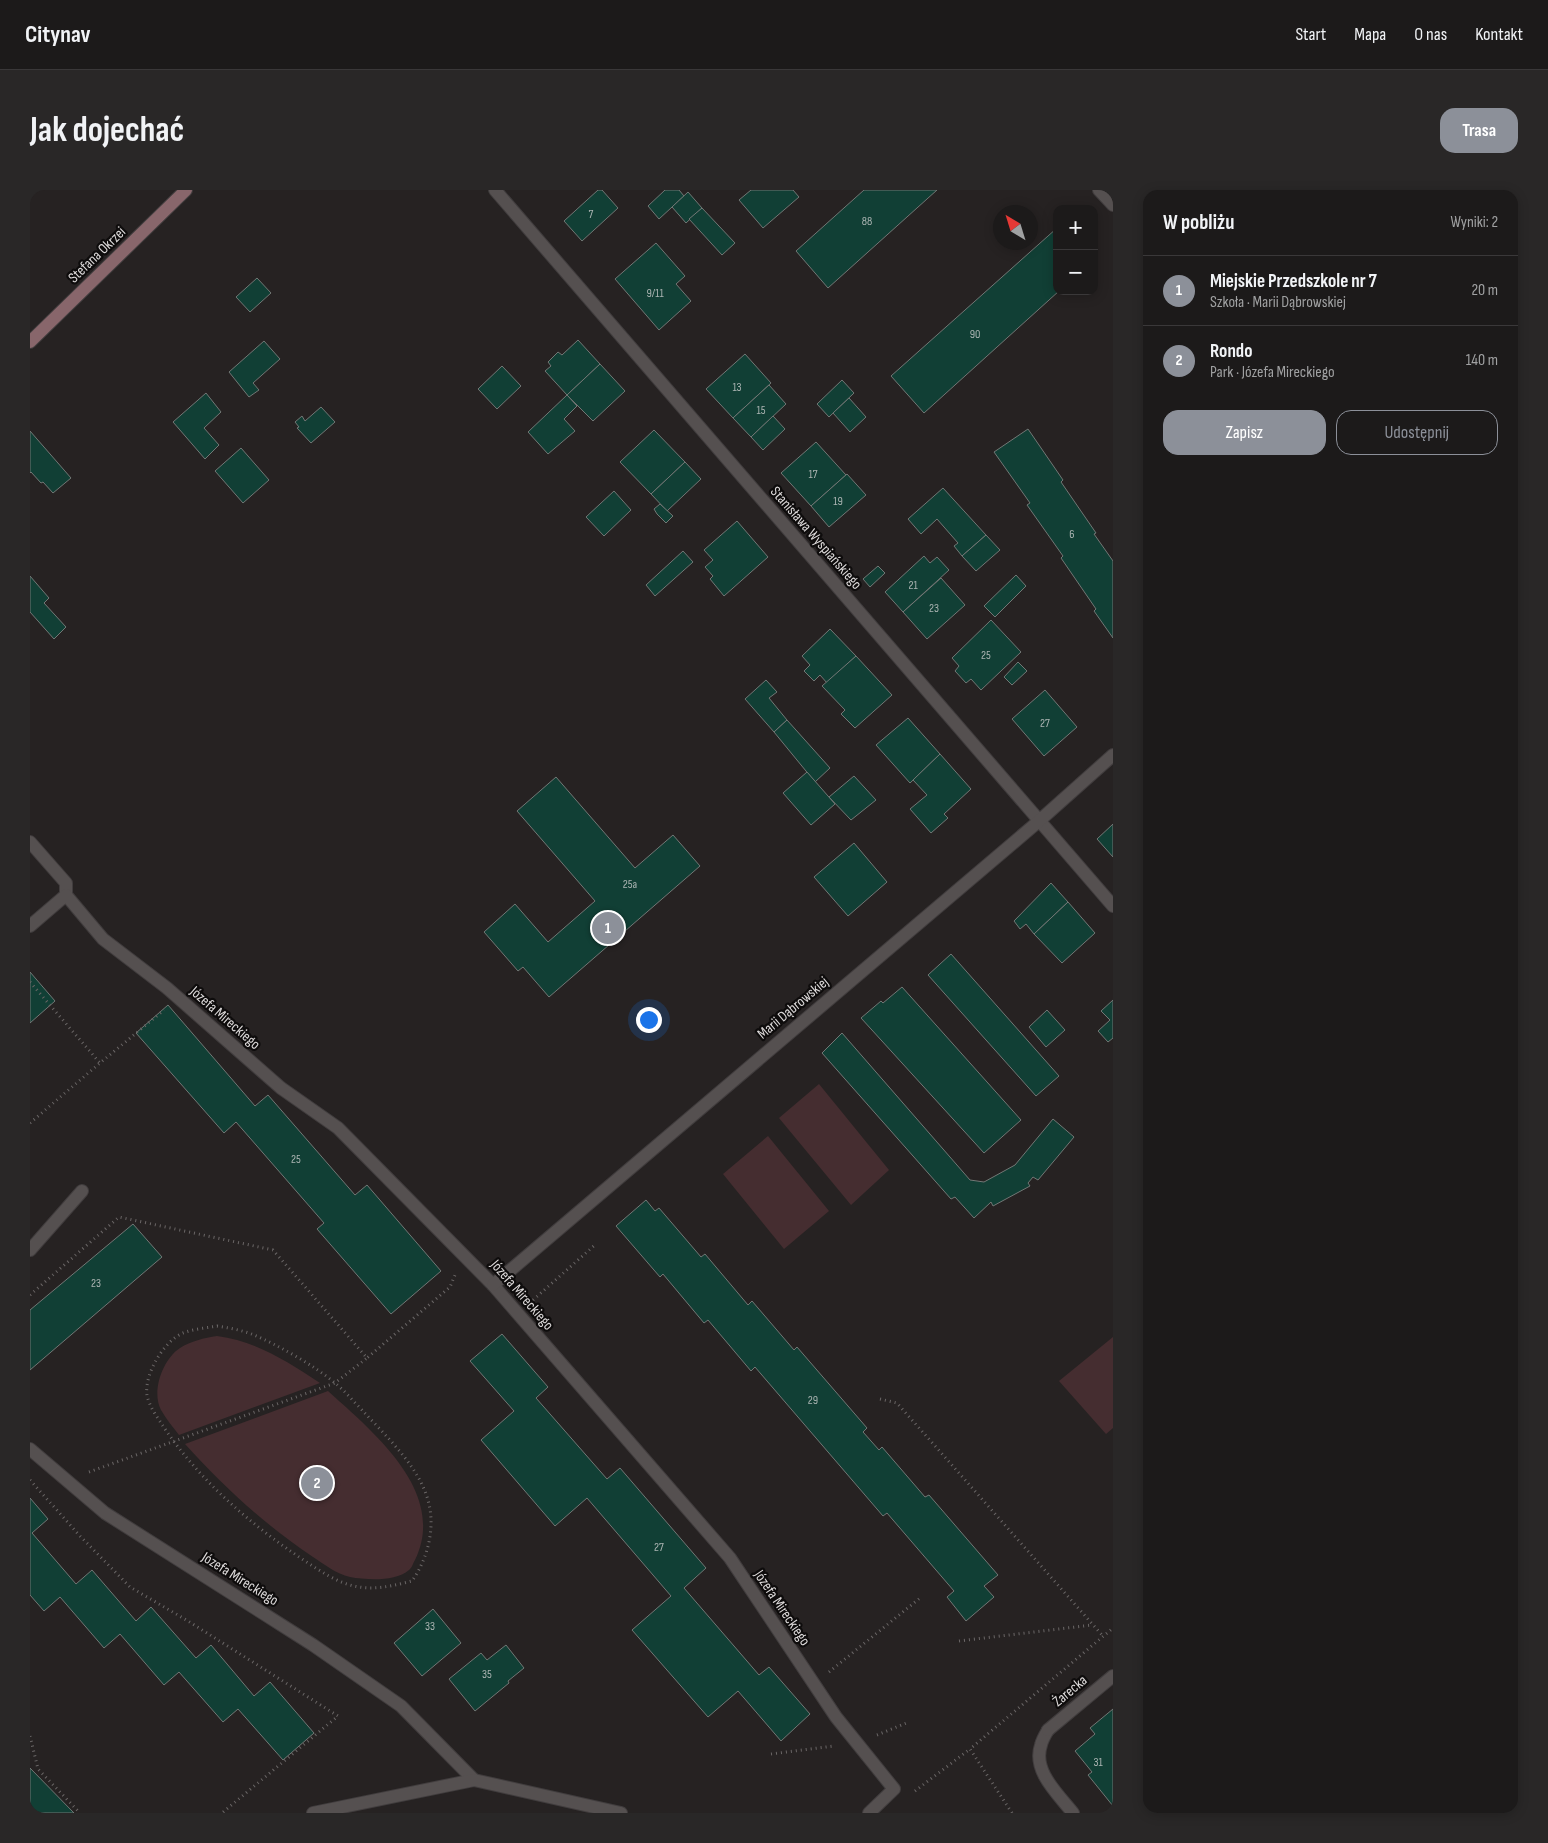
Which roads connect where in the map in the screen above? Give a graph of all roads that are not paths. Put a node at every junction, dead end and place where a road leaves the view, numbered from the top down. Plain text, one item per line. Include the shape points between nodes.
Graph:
1 (186, 190) edge
2 (495, 190) edge
3 (1100, 190) edge
4 (1113, 205) edge
5 (30, 342) edge
6 (1113, 755) edge
7 (1039, 821) junction
8 (30, 842) edge
9 (66, 895) junction
10 (1113, 906) edge
11 (30, 926) edge
12 (82, 1191) dead end
13 (30, 1250) edge
14 (493, 1285) junction
15 (30, 1449) edge
16 (1113, 1676) edge
17 (474, 1780) junction
18 (313, 1813) edge
19 (621, 1813) edge
20 (869, 1813) edge
21 (1073, 1813) edge

1 - 5 street, Stefana Okrzei
2 - 7 street, Stanisława Wyspiańskiego
3 - 4 street
6 - 7 street, Marii Dąbrowskiej
7 - 10 street, Stanisława Wyspiańskiego
7 - 14 street, Marii Dąbrowskiej
8 - 9 street, Józefa Mireckiego via 66,883
9 - 11 street
9 - 14 street, Józefa Mireckiego via 103,939 167,988 281,1088 338,1128
12 - 13 street
14 - 20 street, Józefa Mireckiego via 730,1558 836,1717 894,1789
15 - 17 street, Józefa Mireckiego via 105,1514 313,1645 401,1706
16 - 21 street, Żarecka via 1048,1730 1041,1744 1038,1758 1043,1775
17 - 18 street
17 - 19 street

